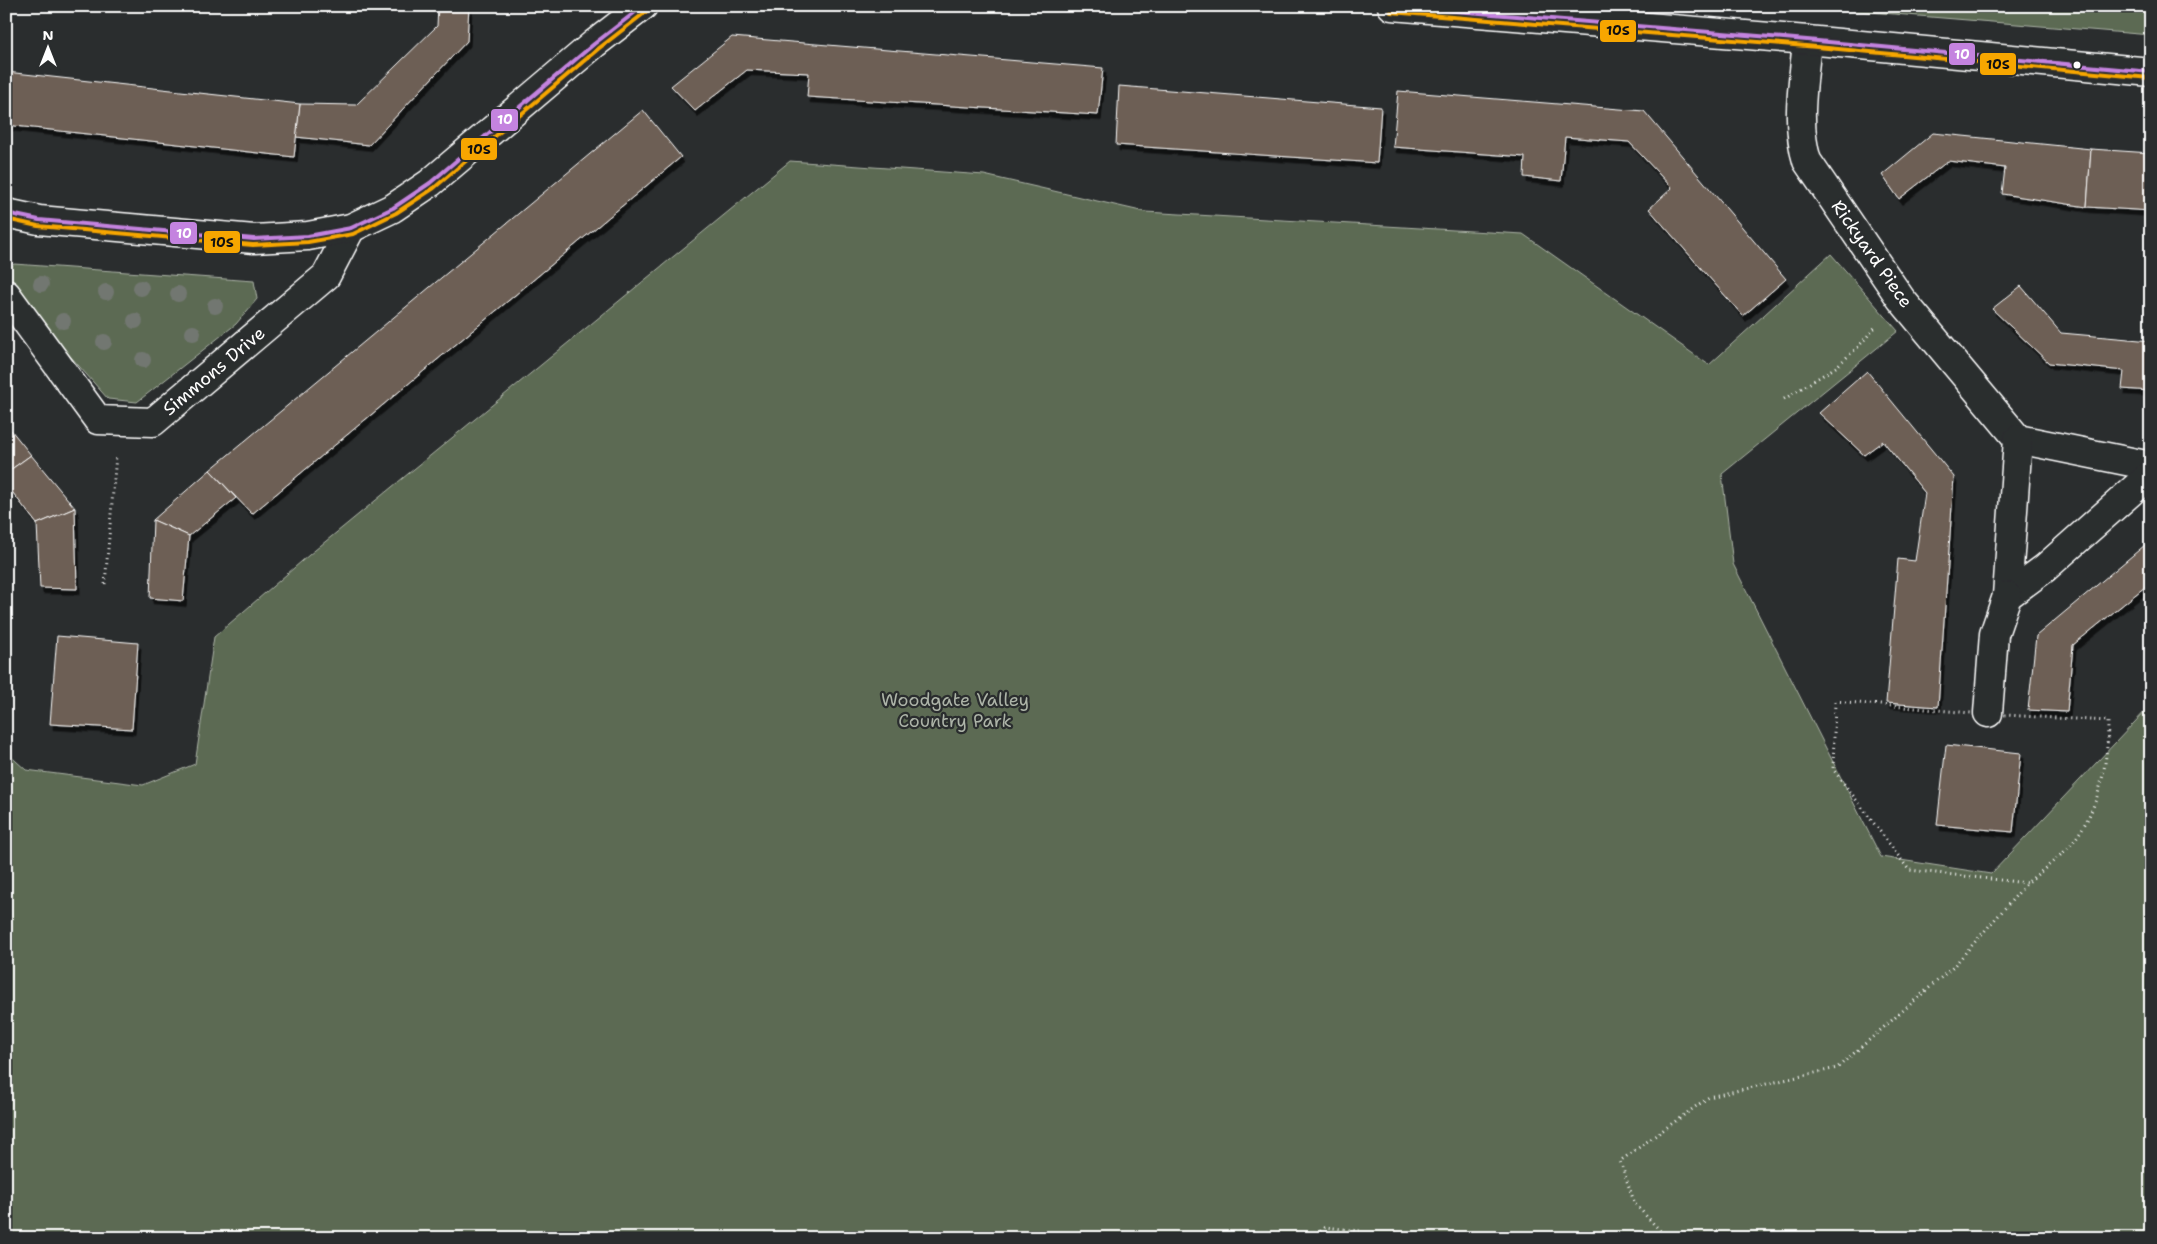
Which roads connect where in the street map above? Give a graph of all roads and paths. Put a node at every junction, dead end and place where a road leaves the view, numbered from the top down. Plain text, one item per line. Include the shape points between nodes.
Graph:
1 (643, 6) edge
2 (1392, 6) edge
3 (1807, 40) junction
4 (2151, 72) edge
5 (6, 213) edge
6 (351, 228) junction
7 (6, 294) edge
8 (1901, 299) junction
9 (1784, 399) dead end
10 (120, 421) junction
11 (2018, 439) junction
12 (2151, 466) edge
13 (2151, 474) edge
14 (105, 584) dead end
15 (2007, 596) junction
16 (1988, 713) junction
17 (2027, 883) junction
18 (1313, 1238) edge
19 (1367, 1238) edge
20 (1668, 1238) edge

1 - 6 street via 430,183 393,208
2 - 3 street
3 - 4 street
3 - 8 street, Rickyard Piece via 1800,116 1807,161
5 - 6 street via 39,220 254,239 308,236
6 - 10 street, Simmons Drive via 326,276 153,422
7 - 10 street, Simmons Drive via 98,420
8 - 9 path via 1858,348
8 - 11 street, Rickyard Piece
10 - 14 path
11 - 12 street
11 - 15 street
13 - 15 street via 2045,568
15 - 16 street via 1994,634
16 - 17 path via 2108,721 2108,755 2092,811 2072,842
16 - 17 path via 1835,701 1833,769 1908,870
17 - 20 path via 1952,968 1837,1068 1709,1097 1620,1161 1635,1204
18 - 19 path via 1325,1227 1361,1231

